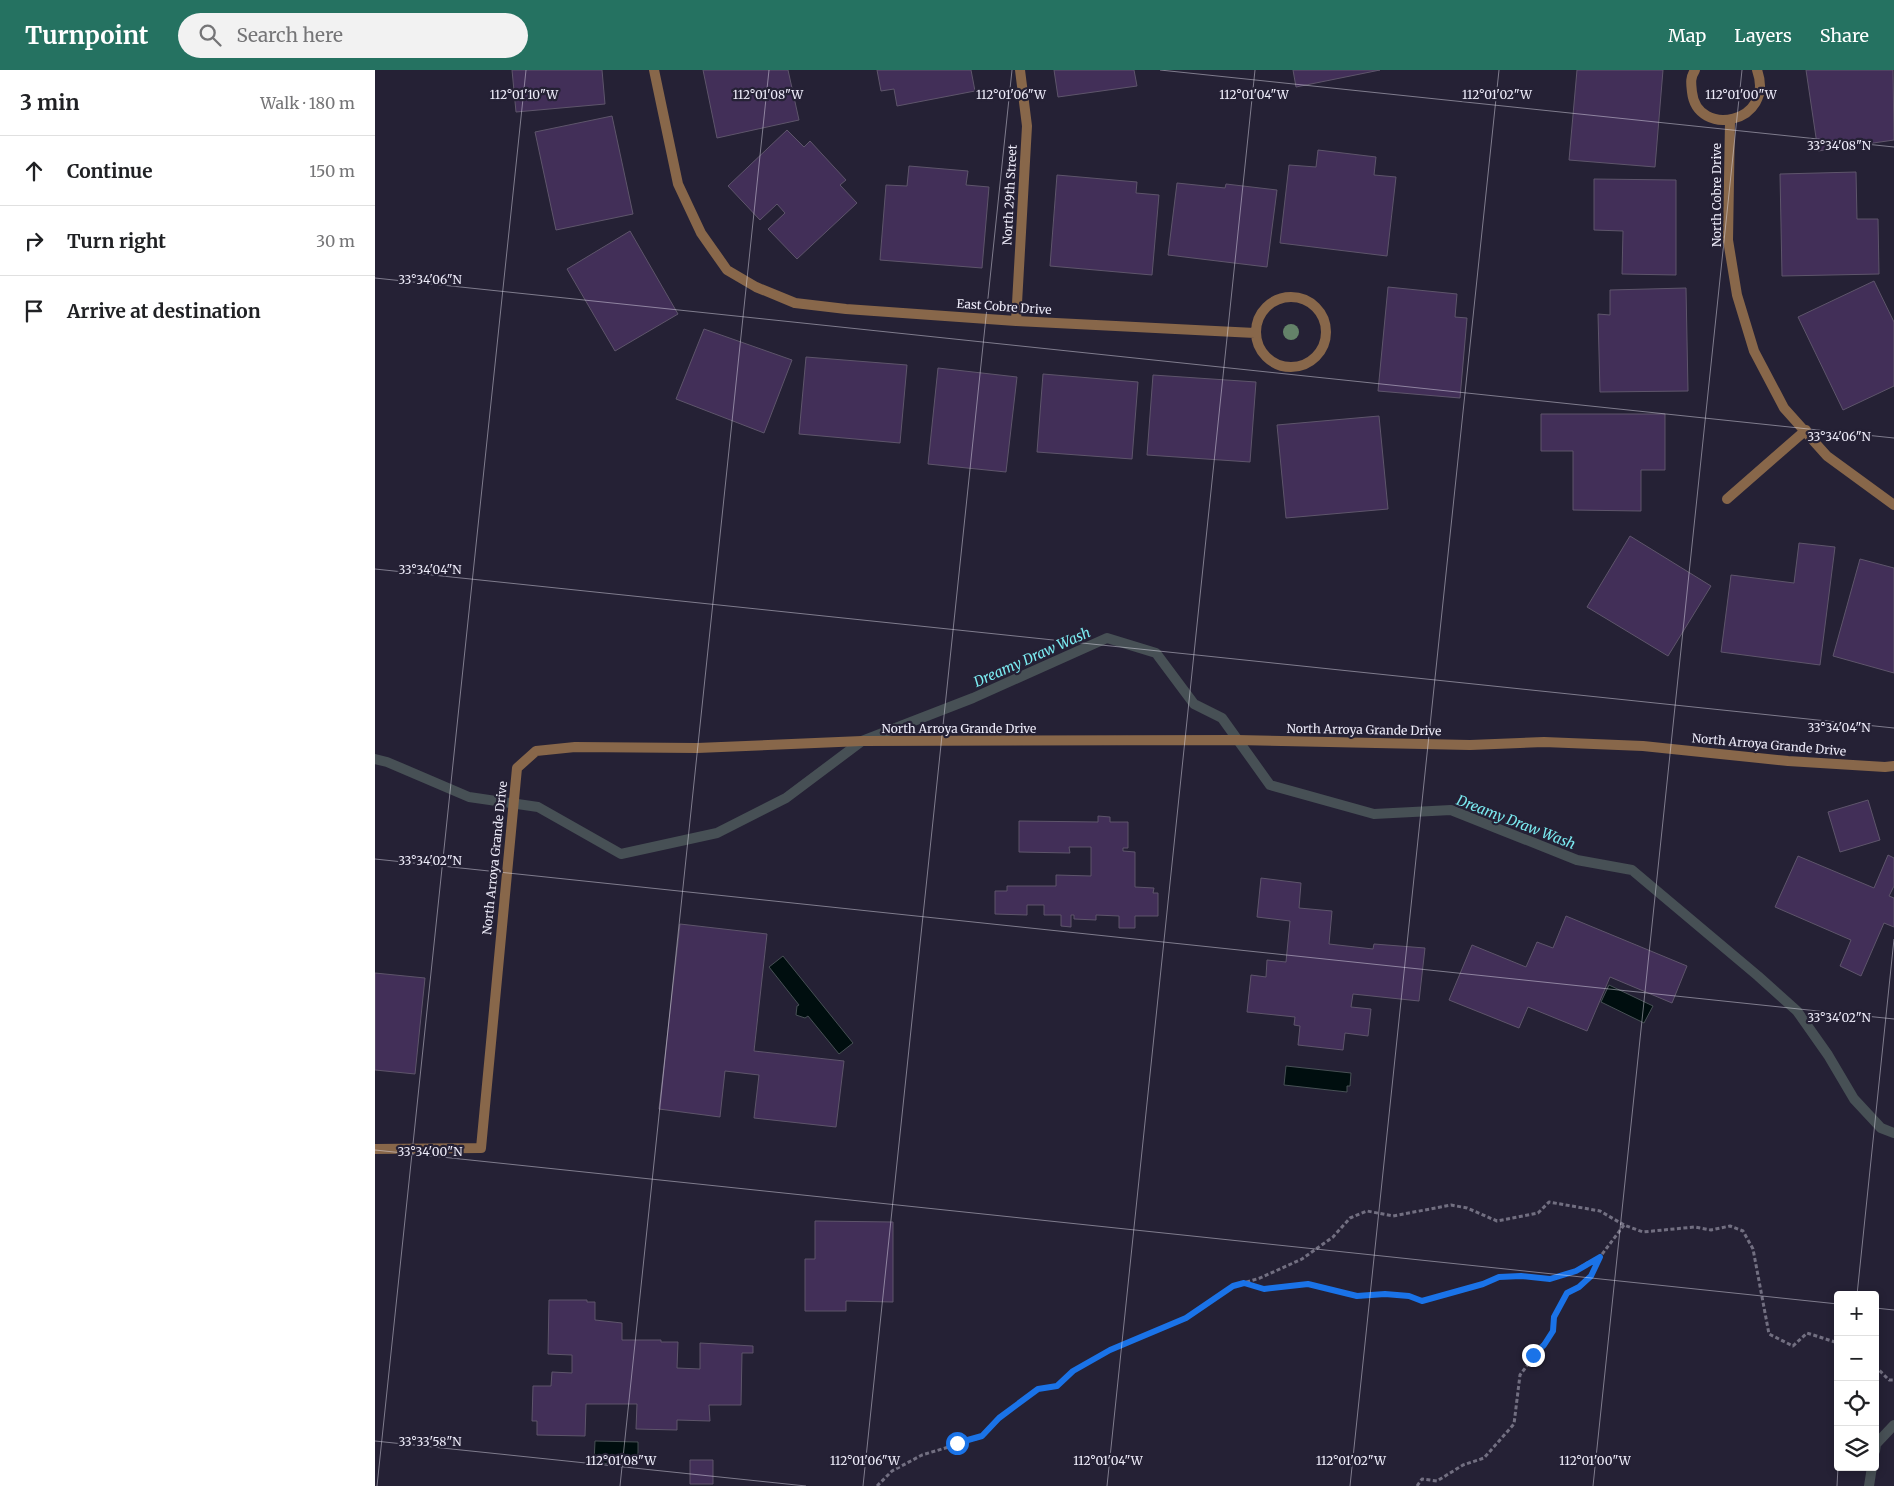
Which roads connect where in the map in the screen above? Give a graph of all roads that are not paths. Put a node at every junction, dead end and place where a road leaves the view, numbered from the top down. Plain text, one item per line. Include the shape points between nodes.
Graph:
1 (654, 70) edge
2 (1020, 70) edge
3 (1695, 70) edge
4 (1757, 70) edge
5 (1729, 121) junction
6 (1016, 321) junction
7 (1255, 333) junction
8 (1806, 430) junction
9 (1727, 499) dead end
10 (1894, 505) edge
11 (1894, 766) edge
12 (375, 1149) edge

1 - 6 street, East Cobre Drive via 678,184 697,224 727,270 756,288 795,303
2 - 6 street, North 29th Street via 1027,126
3 - 5 street via 1690,78 1693,100 1708,116
4 - 5 street via 1761,93 1749,112
5 - 8 street, North Cobre Drive via 1727,240 1737,295 1754,351 1784,408
6 - 7 street, East Cobre Drive
7 - 7 street via 1262,353 1280,366 1302,366 1320,353 1327,332 1319,311 1301,298 1279,299 1261,311
8 - 9 street
8 - 10 street, North Cobre Drive via 1827,456
11 - 12 street, North Arroya Grande Drive via 1788,761 1643,746 1544,742 1470,745 1237,740 871,741 697,748 575,747 536,751 517,768 481,1148

